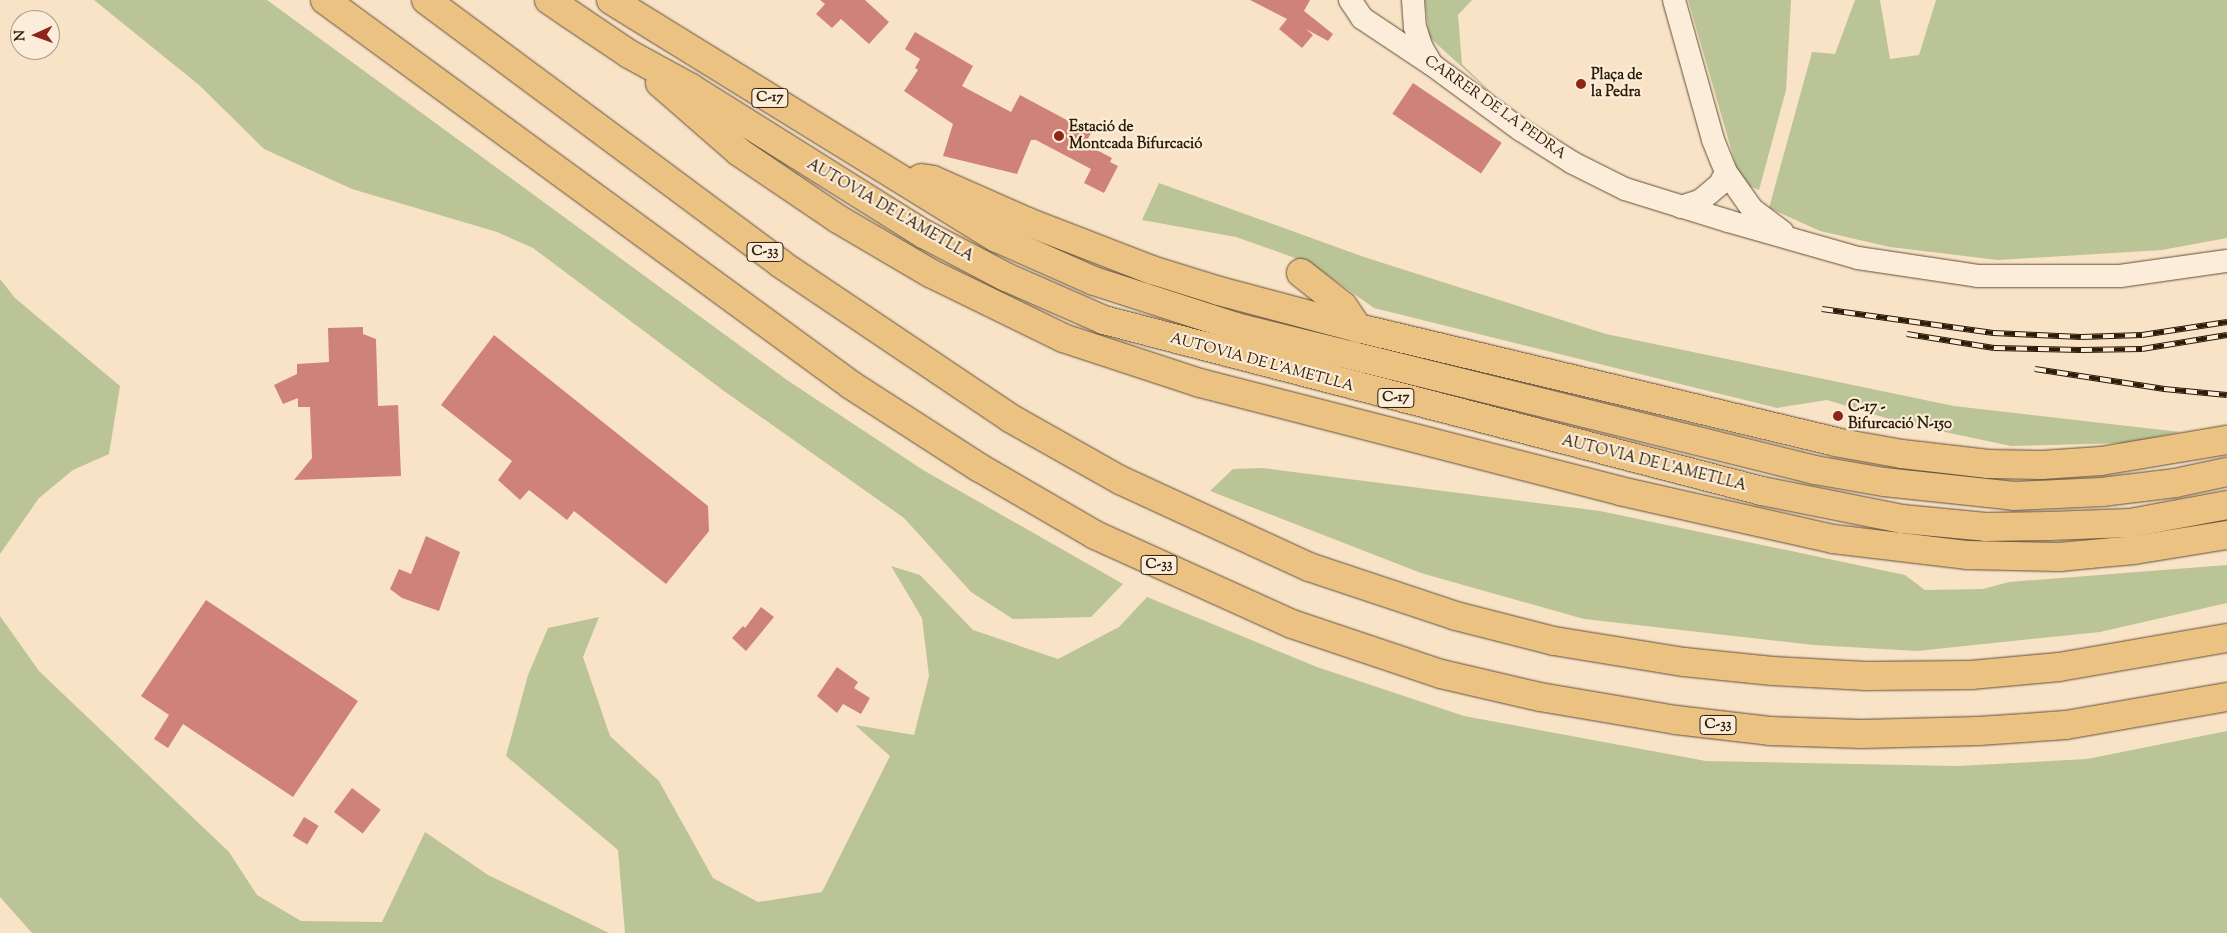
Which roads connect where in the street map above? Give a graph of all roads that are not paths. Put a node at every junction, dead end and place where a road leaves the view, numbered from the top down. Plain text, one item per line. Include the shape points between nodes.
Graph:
1 (325, 0) edge
2 (426, 0) edge
3 (548, 0) edge
4 (611, 0) edge
5 (1350, 0) edge
6 (1413, 0) edge
7 (1674, 0) edge
8 (630, 54) junction
9 (1431, 64) junction
10 (1726, 172) junction
11 (895, 174) junction
12 (1682, 207) junction
13 (1752, 209) junction
14 (1728, 222) junction
15 (1792, 240) junction
16 (2227, 262) edge
17 (1290, 310) junction
18 (1358, 328) junction
19 (2227, 440) edge
20 (2227, 472) edge
21 (2227, 504) edge
22 (2227, 535) edge
23 (2227, 638) edge
24 (2227, 697) edge

1 - 24 highway, C-33 via 851,385 980,468 1095,535 1224,595 1365,651 1441,674 1540,697 1676,720 1769,731 1862,734 1979,731 2066,724
2 - 23 highway, C-33 via 781,264 1010,418 1120,480 1309,567 1456,616 1554,641 1684,662 1773,671 1866,676 1971,675 2059,667
3 - 8 highway, AUTOVIA DE L'AMETLLA / C-17
4 - 11 highway, AUTOVIA DE L'AMETLLA / C-17
5 - 9 street, CARRER DE LA PEDRA via 1362,18
6 - 9 street via 1415,26
7 - 10 street via 1712,140
8 - 21 highway, AUTOVIA DE L'AMETLLA / C-17 via 691,88 924,234 1006,277 1104,320 1762,491 1902,519 1986,527 2130,523
8 - 22 highway via 706,126 838,219 930,273 1019,319 1132,363 1620,492 1833,539 1968,555 2059,557 2134,550
9 - 12 street, CARRER DE LA PEDRA via 1521,130 1573,162 1625,189
10 - 12 street via 1720,184 1700,201
10 - 13 street
11 - 17 highway via 934,180 1028,222 1152,270
11 - 20 highway, AUTOVIA DE L'AMETLLA / C-17 via 997,238 1056,266 1227,324 1815,470 1944,490 2014,496 2102,492 2175,483
12 - 14 street, CARRER DE LA PEDRA
13 - 14 street
13 - 15 street
14 - 15 street, CARRER DE LA PEDRA
15 - 16 street, CARRER DE LA PEDRA via 1858,258 1926,270 2032,278 2120,276
17 - 18 highway
17 - 18 highway via 1302,290 1301,273 1343,306
18 - 19 highway via 1835,442 1902,454 1988,464 2042,465 2101,461

